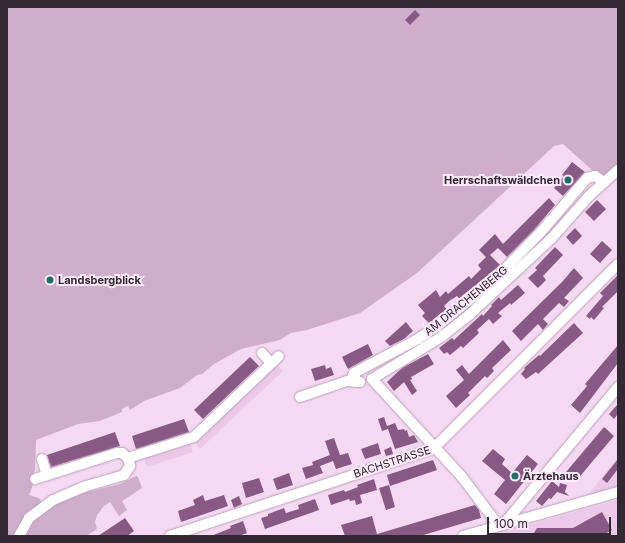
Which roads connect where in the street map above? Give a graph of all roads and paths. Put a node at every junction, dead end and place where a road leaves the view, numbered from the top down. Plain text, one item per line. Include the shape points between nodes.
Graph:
1 (618, 170) edge
2 (604, 182) junction
3 (618, 264) edge
4 (262, 353) dead end
5 (372, 380) junction
6 (358, 382) junction
7 (618, 387) edge
8 (300, 396) dead end
9 (434, 448) junction
10 (128, 458) junction
11 (42, 459) dead end
12 (47, 475) junction
13 (35, 479) dead end
14 (618, 492) edge
15 (501, 526) junction
16 (19, 536) edge
17 (170, 536) edge
18 (463, 536) edge

1 - 2 street, AM DRACHENBERG
2 - 5 street, AM DRACHENBERG via 552,238 469,315 441,337
2 - 6 street, AM DRACHENBERG via 595,176 587,178 541,232 495,279 418,339 354,373 353,376
3 - 9 street, BACHSTRASSE
4 - 10 street via 275,360 194,437
5 - 6 street, AM DRACHENBERG
5 - 9 street
6 - 8 street, AM DRACHENBERG via 347,381
7 - 15 street
9 - 15 street via 462,477
9 - 17 street, BACHSTRASSE
10 - 12 street via 122,453 117,453
10 - 16 street via 130,466 124,475 83,487 44,505 29,518
11 - 12 street
12 - 13 street
14 - 15 street
15 - 18 street

